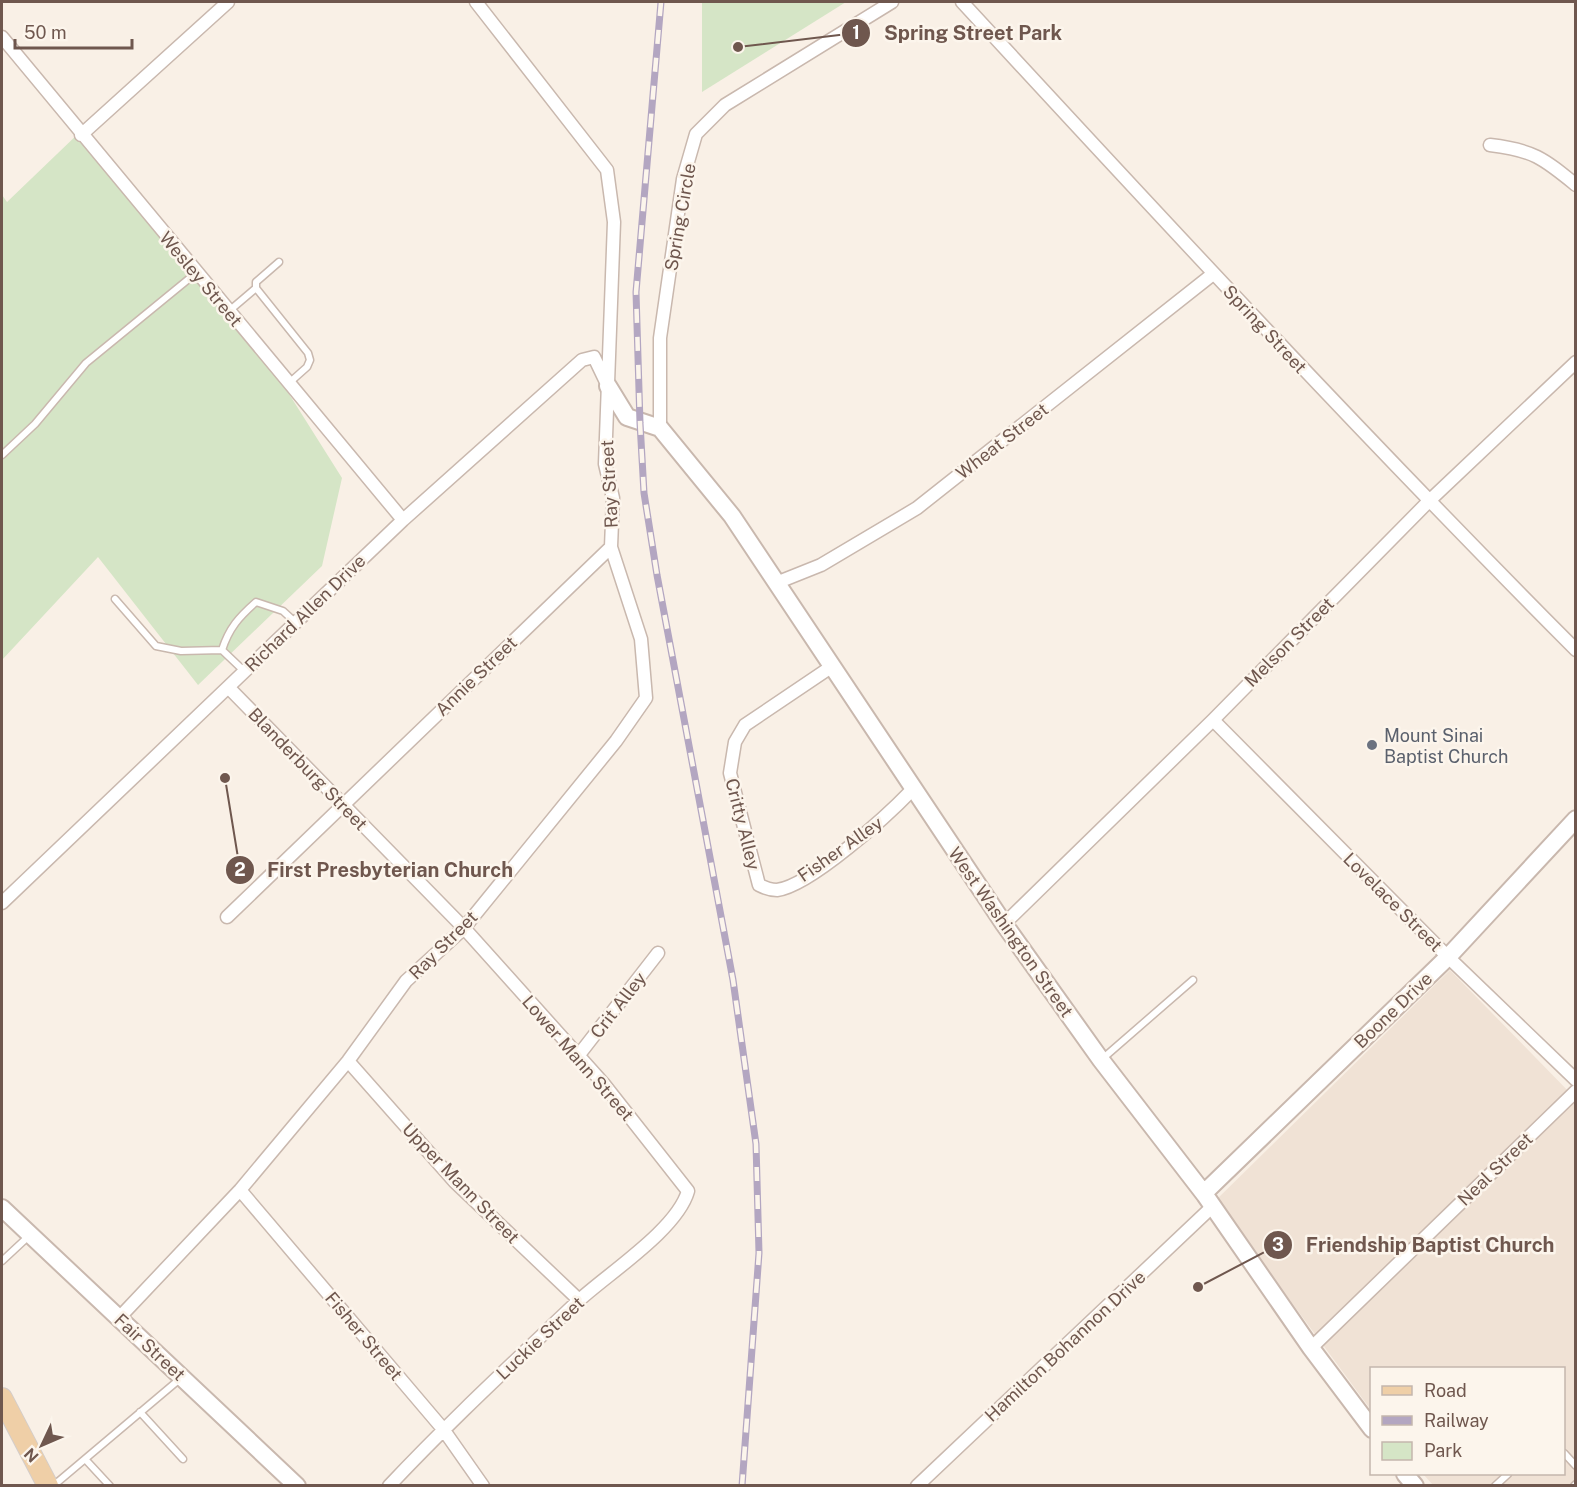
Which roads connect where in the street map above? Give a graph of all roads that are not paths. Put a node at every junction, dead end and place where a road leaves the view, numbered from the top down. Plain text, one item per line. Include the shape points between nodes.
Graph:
1 (228, 2) edge
2 (476, 2) edge
3 (892, 2) edge
4 (962, 2) edge
5 (2, 37) edge
6 (81, 135) junction
7 (1490, 145) dead end
8 (1575, 185) edge
9 (279, 262) dead end
10 (196, 273) junction
11 (1213, 274) junction
12 (256, 288) junction
13 (228, 311) junction
14 (1575, 362) edge
15 (288, 383) junction
16 (608, 386) junction
17 (660, 428) junction
18 (2, 455) edge
19 (1428, 502) junction
20 (403, 520) junction
21 (611, 547) junction
22 (776, 583) junction
23 (115, 599) dead end
24 (295, 622) junction
25 (222, 650) junction
26 (1575, 650) edge
27 (831, 667) junction
28 (244, 671) junction
29 (228, 687) junction
30 (1213, 720) junction
31 (912, 790) junction
32 (342, 805) junction
33 (1575, 819) edge
34 (759, 885) joint
35 (2, 903) edge
36 (227, 917) dead end
37 (1004, 924) junction
38 (464, 928) junction
39 (658, 953) dead end
40 (1448, 957) junction
41 (1193, 980) dead end
42 (578, 1056) junction
43 (1101, 1060) junction
44 (348, 1061) junction
45 (1575, 1080) edge
46 (1575, 1091) edge
47 (240, 1190) junction
48 (688, 1191) joint
49 (1208, 1200) junction
50 (2, 1208) edge
51 (30, 1234) junction
52 (2, 1261) edge
53 (579, 1300) junction
54 (119, 1318) junction
55 (1311, 1348) junction
56 (182, 1377) junction
57 (2, 1398) edge
58 (140, 1412) junction
59 (1370, 1428) edge
60 (443, 1429) junction
61 (84, 1459) junction
62 (183, 1460) dead end
63 (55, 1482) edge
64 (68, 1485) edge
65 (108, 1485) edge
66 (297, 1485) edge
67 (389, 1485) edge
68 (483, 1485) edge
69 (916, 1485) edge

1 - 6 street
2 - 16 street via 607,170 614,222
3 - 17 street, Spring Circle via 725,105 696,134 683,179 660,338
4 - 11 street, Spring Street
5 - 6 street, Wesley Street
6 - 10 street, Wesley Street
7 - 8 street via 1521,148 1545,159
9 - 12 lane via 256,282
10 - 13 street, Wesley Street
10 - 18 lane via 86,363 35,424
11 - 19 street, Spring Street
11 - 22 street, Wheat Street via 917,508 821,565
12 - 13 lane
12 - 15 lane via 310,360
13 - 15 street, Wesley Street
14 - 19 street, Melson Street
15 - 20 street, Wesley Street
16 - 17 street via 627,417
16 - 20 street, Richard Allen Drive via 594,357 582,360
16 - 21 street, Ray Street via 605,464 613,498
17 - 22 street, West Washington Street via 732,516
19 - 26 street, Spring Street
19 - 30 street, Melson Street
20 - 24 street, Richard Allen Drive
21 - 32 street, Annie Street
21 - 38 street, Ray Street via 641,639 646,698 616,741
22 - 27 street, West Washington Street
23 - 25 lane via 156,646 181,651
24 - 25 lane via 284,610 256,602 227,633
24 - 28 street, Richard Allen Drive
25 - 28 lane
27 - 31 street, West Washington Street
27 - 34 street, Critty Alley via 745,725 735,742 730,772
28 - 29 street, Richard Allen Drive
29 - 32 street, Blanderburg Street
29 - 35 street, Richard Allen Drive
30 - 37 street, Melson Street
30 - 40 street, Lovelace Street
31 - 34 street, Fisher Alley via 876,827 817,870 780,890
31 - 37 street, West Washington Street
32 - 36 street, Annie Street
32 - 38 street, Blanderburg Street
33 - 40 street, Boone Drive
37 - 43 street, West Washington Street
38 - 42 street, Lower Mann Street
38 - 44 street, Ray Street via 406,981
39 - 42 street, Crit Alley
40 - 45 street, Lovelace Street
40 - 49 street, Boone Drive
41 - 43 lane
42 - 48 street, Lower Mann Street
43 - 49 street, West Washington Street
44 - 47 street, Ray Street
44 - 53 street, Upper Mann Street via 454,1182
46 - 55 street, Neal Street
47 - 54 street, Ray Street
47 - 60 street, Fisher Street
48 - 53 street, Luckie Street via 684,1204 662,1229
49 - 55 street, West Washington Street
49 - 69 street, Hamilton Bohannon Drive
50 - 51 street, Fair Street
51 - 52 lane
51 - 54 street, Fair Street
53 - 60 street, Luckie Street
54 - 56 street, Fair Street
55 - 59 street, West Washington Street
56 - 58 lane
56 - 66 street, Fair Street
57 - 63 main road
58 - 61 lane
58 - 62 lane
60 - 67 street, Luckie Street
60 - 68 street, Fisher Street
61 - 63 lane
61 - 65 lane
63 - 64 lane

